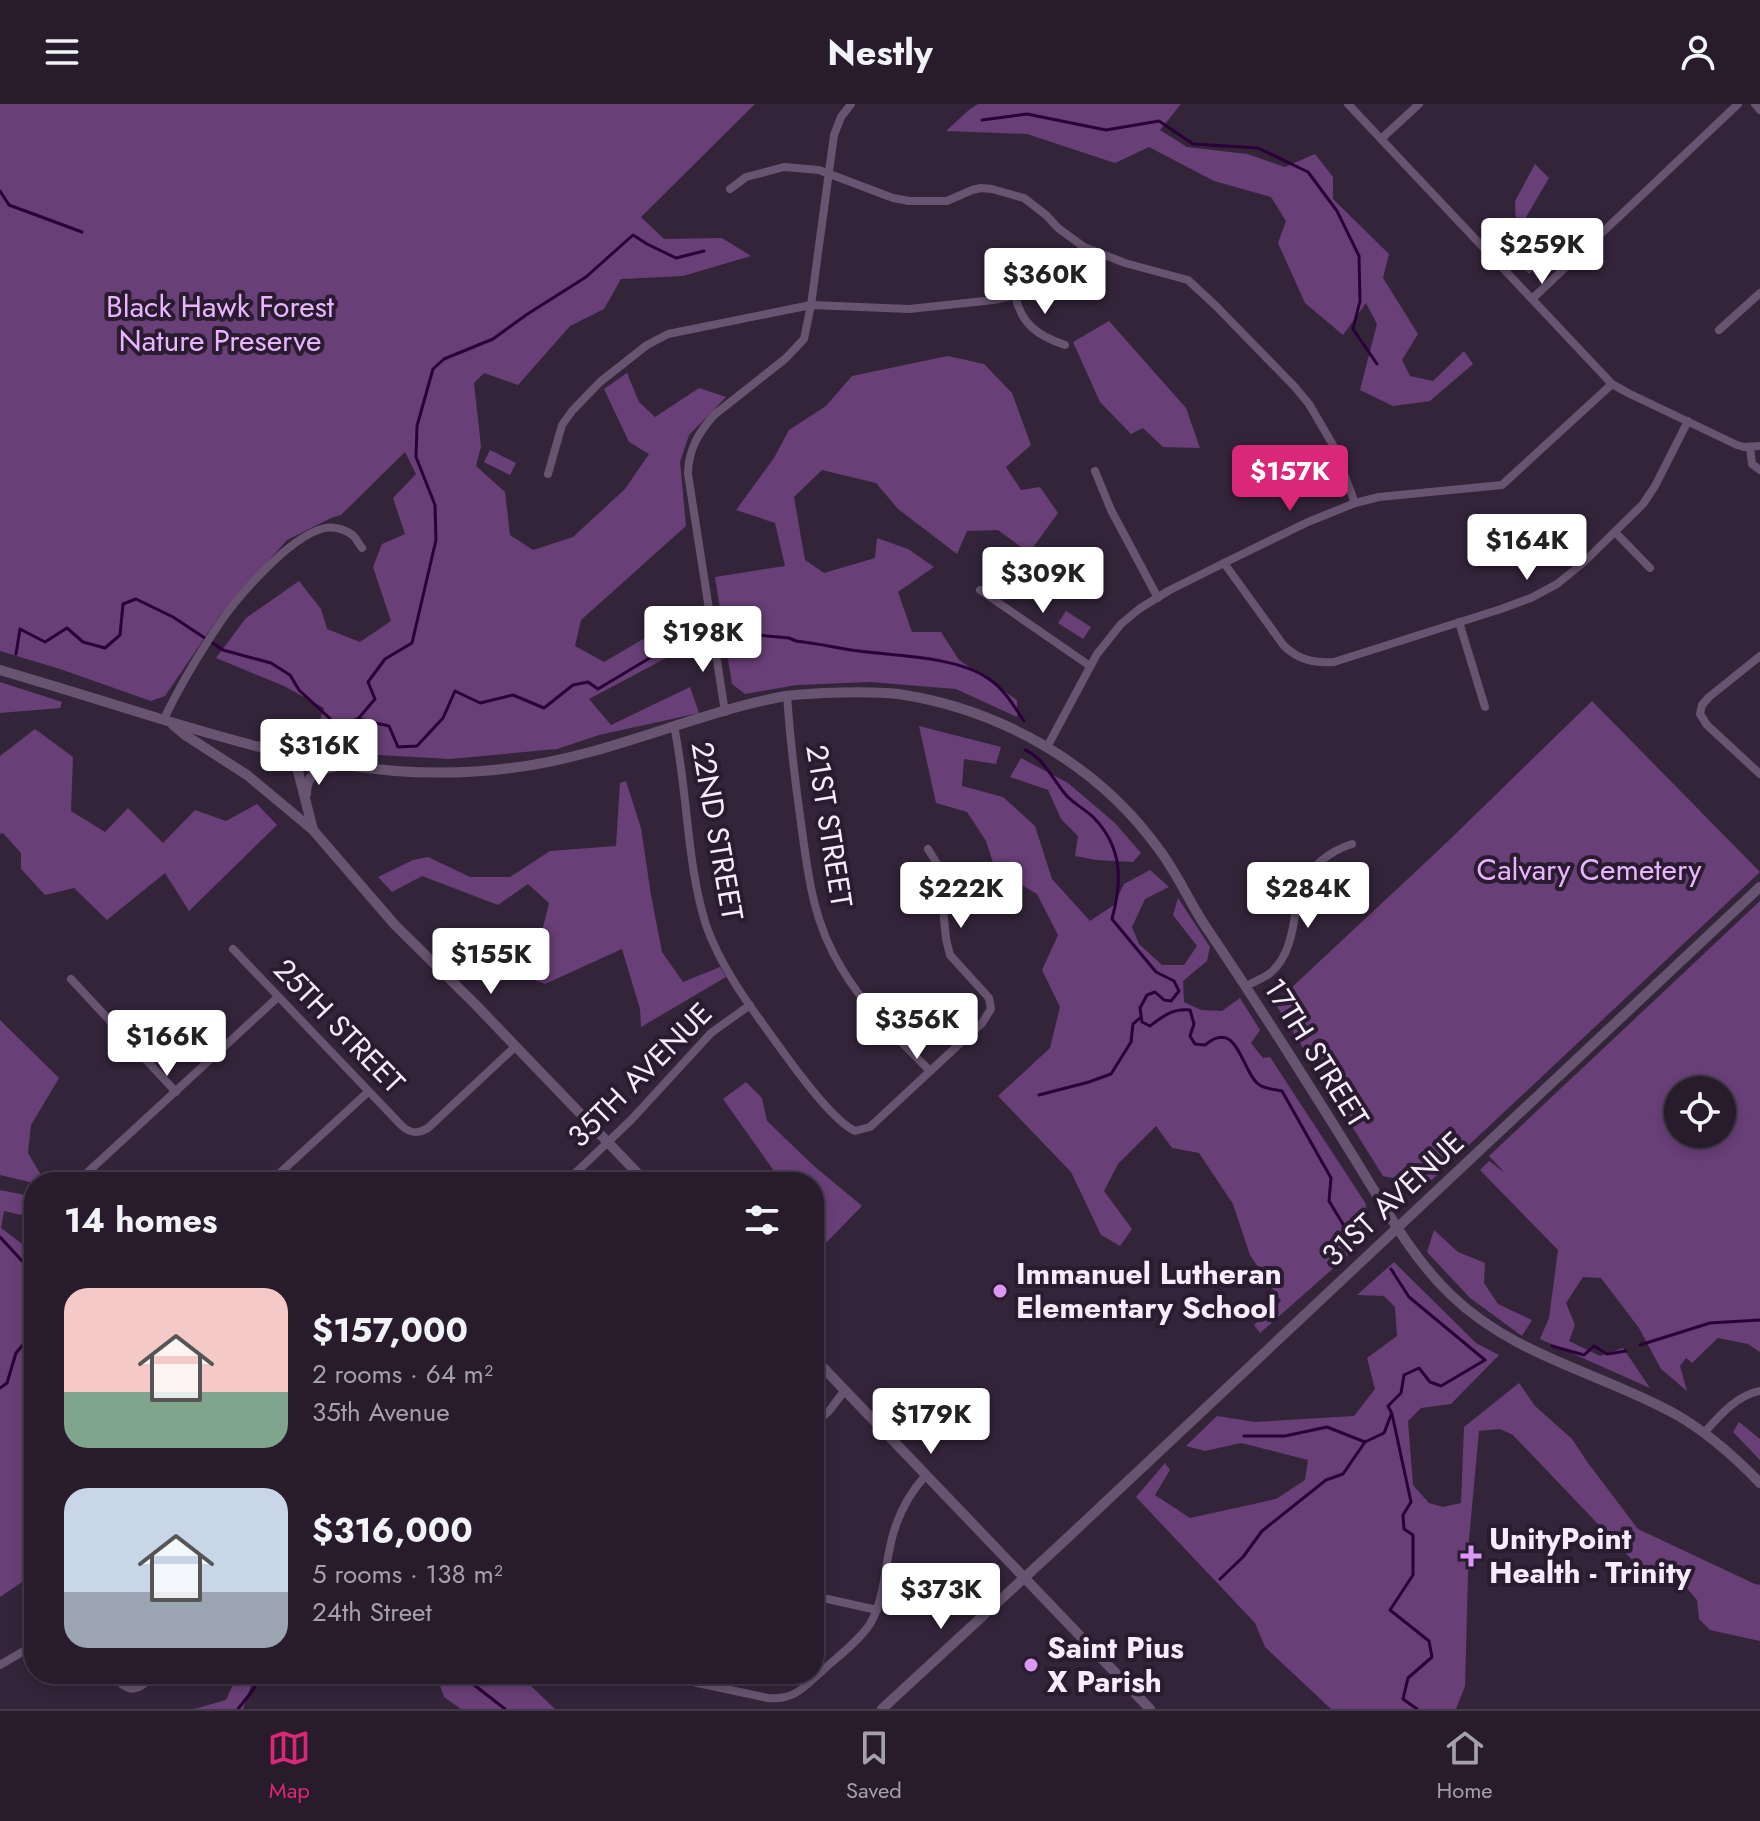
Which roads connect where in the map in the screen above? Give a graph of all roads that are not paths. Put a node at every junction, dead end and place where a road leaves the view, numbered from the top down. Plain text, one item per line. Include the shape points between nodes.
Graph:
1 (851, 104) edge
2 (1348, 104) edge
3 (1419, 104) edge
4 (1738, 104) edge
5 (1755, 104) edge
6 (1760, 110) edge
7 (1381, 139) junction
8 (829, 175) junction
9 (730, 189) dead end
10 (1084, 247) junction
11 (1760, 293) edge
12 (1015, 295) junction
13 (1532, 299) junction
14 (811, 305) junction
15 (1719, 330) dead end
16 (1065, 345) dead end
17 (1612, 384) junction
18 (1688, 421) junction
19 (1760, 446) edge
20 (1750, 448) junction
21 (1760, 470) edge
22 (1095, 471) dead end
23 (548, 474) dead end
24 (1355, 503) junction
25 (1615, 532) junction
26 (362, 548) dead end
27 (1224, 563) junction
28 (1650, 568) dead end
29 (980, 590) dead end
30 (1158, 598) junction
31 (1459, 622) junction
32 (1760, 656) edge
33 (1090, 666) junction
34 (0, 670) edge
35 (787, 695) junction
36 (1485, 707) dead end
37 (725, 712) junction
38 (166, 720) junction
39 (674, 726) junction
40 (1047, 747) junction
41 (292, 756) junction
42 (345, 765) junction
43 (1760, 774) edge
44 (306, 804) junction
45 (313, 830) junction
46 (1352, 844) dead end
47 (928, 849) dead end
48 (1760, 887) edge
49 (233, 949) dead end
50 (71, 979) dead end
51 (1246, 986) junction
52 (278, 997) junction
53 (750, 1005) junction
54 (516, 1046) junction
55 (930, 1071) junction
56 (176, 1092) junction
57 (368, 1092) junction
58 (608, 1143) junction
59 (88, 1172) edge
60 (281, 1172) edge
61 (577, 1172) edge
62 (636, 1172) edge
63 (1397, 1229) junction
64 (824, 1368) edge
65 (845, 1390) junction
66 (1760, 1391) edge
67 (824, 1416) edge
68 (1704, 1433) junction
69 (926, 1475) junction
70 (1760, 1483) edge
71 (1024, 1578) junction
72 (824, 1598) edge
73 (877, 1610) junction
74 (24, 1651) edge
75 (0, 1665) edge
76 (824, 1668) edge
77 (121, 1684) edge
78 (143, 1684) edge
79 (702, 1684) edge
80 (807, 1684) edge
81 (882, 1709) edge
82 (1150, 1709) edge

1 - 8 street via 837,124
2 - 7 street
3 - 7 street
4 - 13 street
5 - 6 street
7 - 13 street
8 - 9 street via 784,167 746,177
8 - 10 street via 909,201 947,201 981,188 1013,193
8 - 14 street
10 - 12 street
10 - 24 street via 1195,285 1309,404 1333,445
11 - 15 street
12 - 14 street via 909,309
12 - 16 street via 1026,321 1045,338
13 - 17 street
14 - 23 street via 668,334 647,345 572,411 562,425
14 - 37 street via 799,346 714,415 690,452 688,474
17 - 18 street
17 - 24 street via 1502,485
18 - 20 street
18 - 25 street via 1650,494
19 - 20 street
20 - 21 street via 1752,464
22 - 30 street
24 - 27 street
25 - 28 street
25 - 31 street via 1543,592
26 - 38 street via 353,535 335,528 294,543 220,623
27 - 30 street
27 - 31 street via 1284,646 1307,661 1334,662
29 - 33 street
30 - 33 street via 1121,624
31 - 36 street
32 - 43 street via 1709,697 1700,714
33 - 40 street
34 - 38 street, 17TH STREET
35 - 37 street, 17TH STREET
35 - 40 street, 17TH STREET via 873,692 939,701 1008,726
35 - 55 street, 21ST STREET via 808,874 821,925 858,993
37 - 39 street, 17TH STREET
38 - 41 street, 17TH STREET
38 - 45 street via 247,775
39 - 42 street, 17TH STREET via 598,751 508,769 421,773
39 - 53 street, 22ND STREET via 700,903 714,944
40 - 51 street, 17TH STREET via 1113,797 1155,843
41 - 42 street, 17TH STREET
41 - 44 street
42 - 44 street via 311,775
44 - 45 street
45 - 54 street via 395,925
46 - 51 street via 1329,854 1302,883 1284,955 1269,974
47 - 55 street via 939,867 950,955 989,998 991,1009
48 - 63 street, 31ST AVENUE
49 - 52 street, 25TH STREET
50 - 56 street
51 - 63 street, 17TH STREET
52 - 56 street
52 - 57 street, 25TH STREET
53 - 55 street, 22ND STREET via 812,1089 849,1128 870,1127
53 - 58 street, 35TH AVENUE via 711,1033
54 - 57 street, 25TH STREET via 428,1128 413,1133
54 - 58 street
56 - 59 street
57 - 60 street
58 - 61 street, 35TH AVENUE
58 - 62 street
63 - 68 street, 17TH STREET via 1426,1269 1480,1320 1547,1358 1674,1413
63 - 71 street, 31ST AVENUE
64 - 65 street
65 - 67 street
65 - 69 street
66 - 68 street via 1740,1399
68 - 70 street, 17TH STREET
69 - 71 street
69 - 73 street via 897,1519
71 - 81 street, 31ST AVENUE
71 - 82 street
72 - 73 street
73 - 76 street via 863,1632
74 - 75 street
77 - 78 street via 129,1689
79 - 80 street via 786,1698

